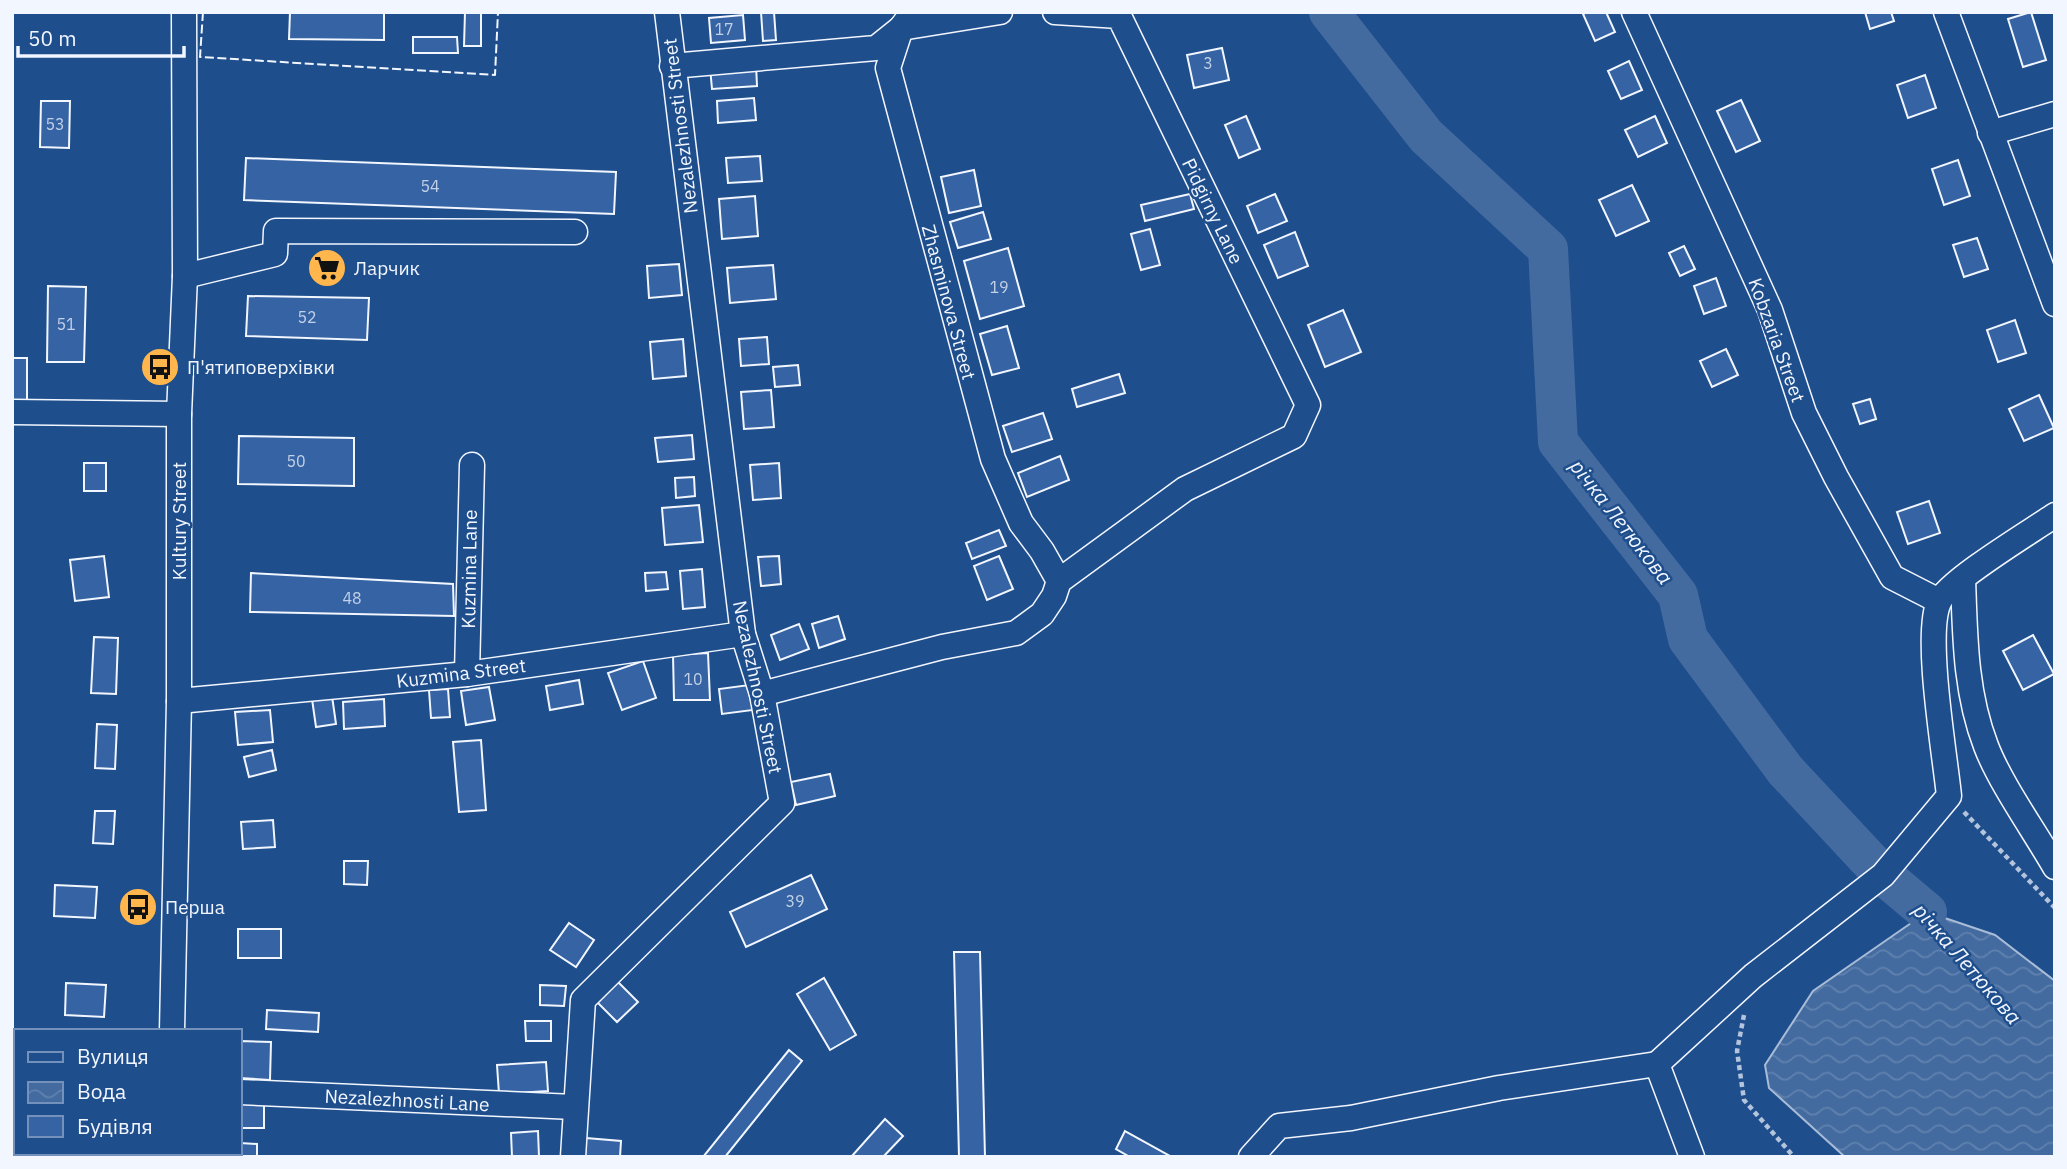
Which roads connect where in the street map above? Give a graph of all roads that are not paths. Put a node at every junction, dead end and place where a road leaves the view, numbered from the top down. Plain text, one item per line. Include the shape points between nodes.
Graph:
1 (184, 12) edge
2 (667, 12) edge
3 (1000, 12) edge
4 (1055, 12) edge
5 (1634, 12) edge
6 (1946, 12) edge
7 (907, 20) edge
8 (672, 66) junction
9 (2055, 114) edge
10 (1990, 133) junction
11 (575, 232) dead end
12 (185, 275) junction
13 (2055, 304) edge
14 (12, 412) edge
15 (179, 414) junction
16 (472, 465) dead end
17 (2055, 515) edge
18 (1963, 578) junction
19 (1059, 581) junction
20 (1939, 601) junction
21 (743, 634) junction
22 (467, 674) junction
23 (762, 694) junction
24 (179, 701) junction
25 (2055, 867) edge
26 (173, 1029) edge
27 (1657, 1064) junction
28 (242, 1092) edge
29 (574, 1107) junction
30 (573, 1157) edge
31 (1251, 1157) edge
32 (1692, 1157) edge

1 - 12 street, Kultury Street
2 - 8 street, Nezalezhnosti Street
3 - 7 street
4 - 19 street, Pidgirny Lane via 1119,16 1308,405 1294,436 1185,489
5 - 20 street, Kobzaria Street via 1770,310 1804,413 1836,477 1892,577
6 - 10 street
7 - 8 street via 876,48
7 - 19 street, Zhasminova Street via 888,68 959,341 993,459 1021,523
8 - 21 street, Nezalezhnosti Street
9 - 10 street
10 - 13 street
11 - 12 street via 276,231 275,254
12 - 15 street, Kultury Street
14 - 15 street
15 - 24 street, Kultury Street
16 - 22 street, Kuzmina Lane
17 - 18 street
18 - 20 street
18 - 25 street via 1967,665 1987,748
19 - 23 street via 1042,614 1016,633 942,647
20 - 27 street via 1933,639 1949,796 1883,875 1753,976
21 - 22 street, Kuzmina Street
21 - 23 street, Nezalezhnosti Street
22 - 24 street, Kuzmina Street
23 - 29 street, Nezalezhnosti Street via 782,803 583,1000
24 - 26 street, Kultury Street
27 - 31 street via 1499,1088 1351,1118 1279,1126
27 - 32 street
28 - 29 street, Nezalezhnosti Lane
29 - 30 street, Nezalezhnosti Street

